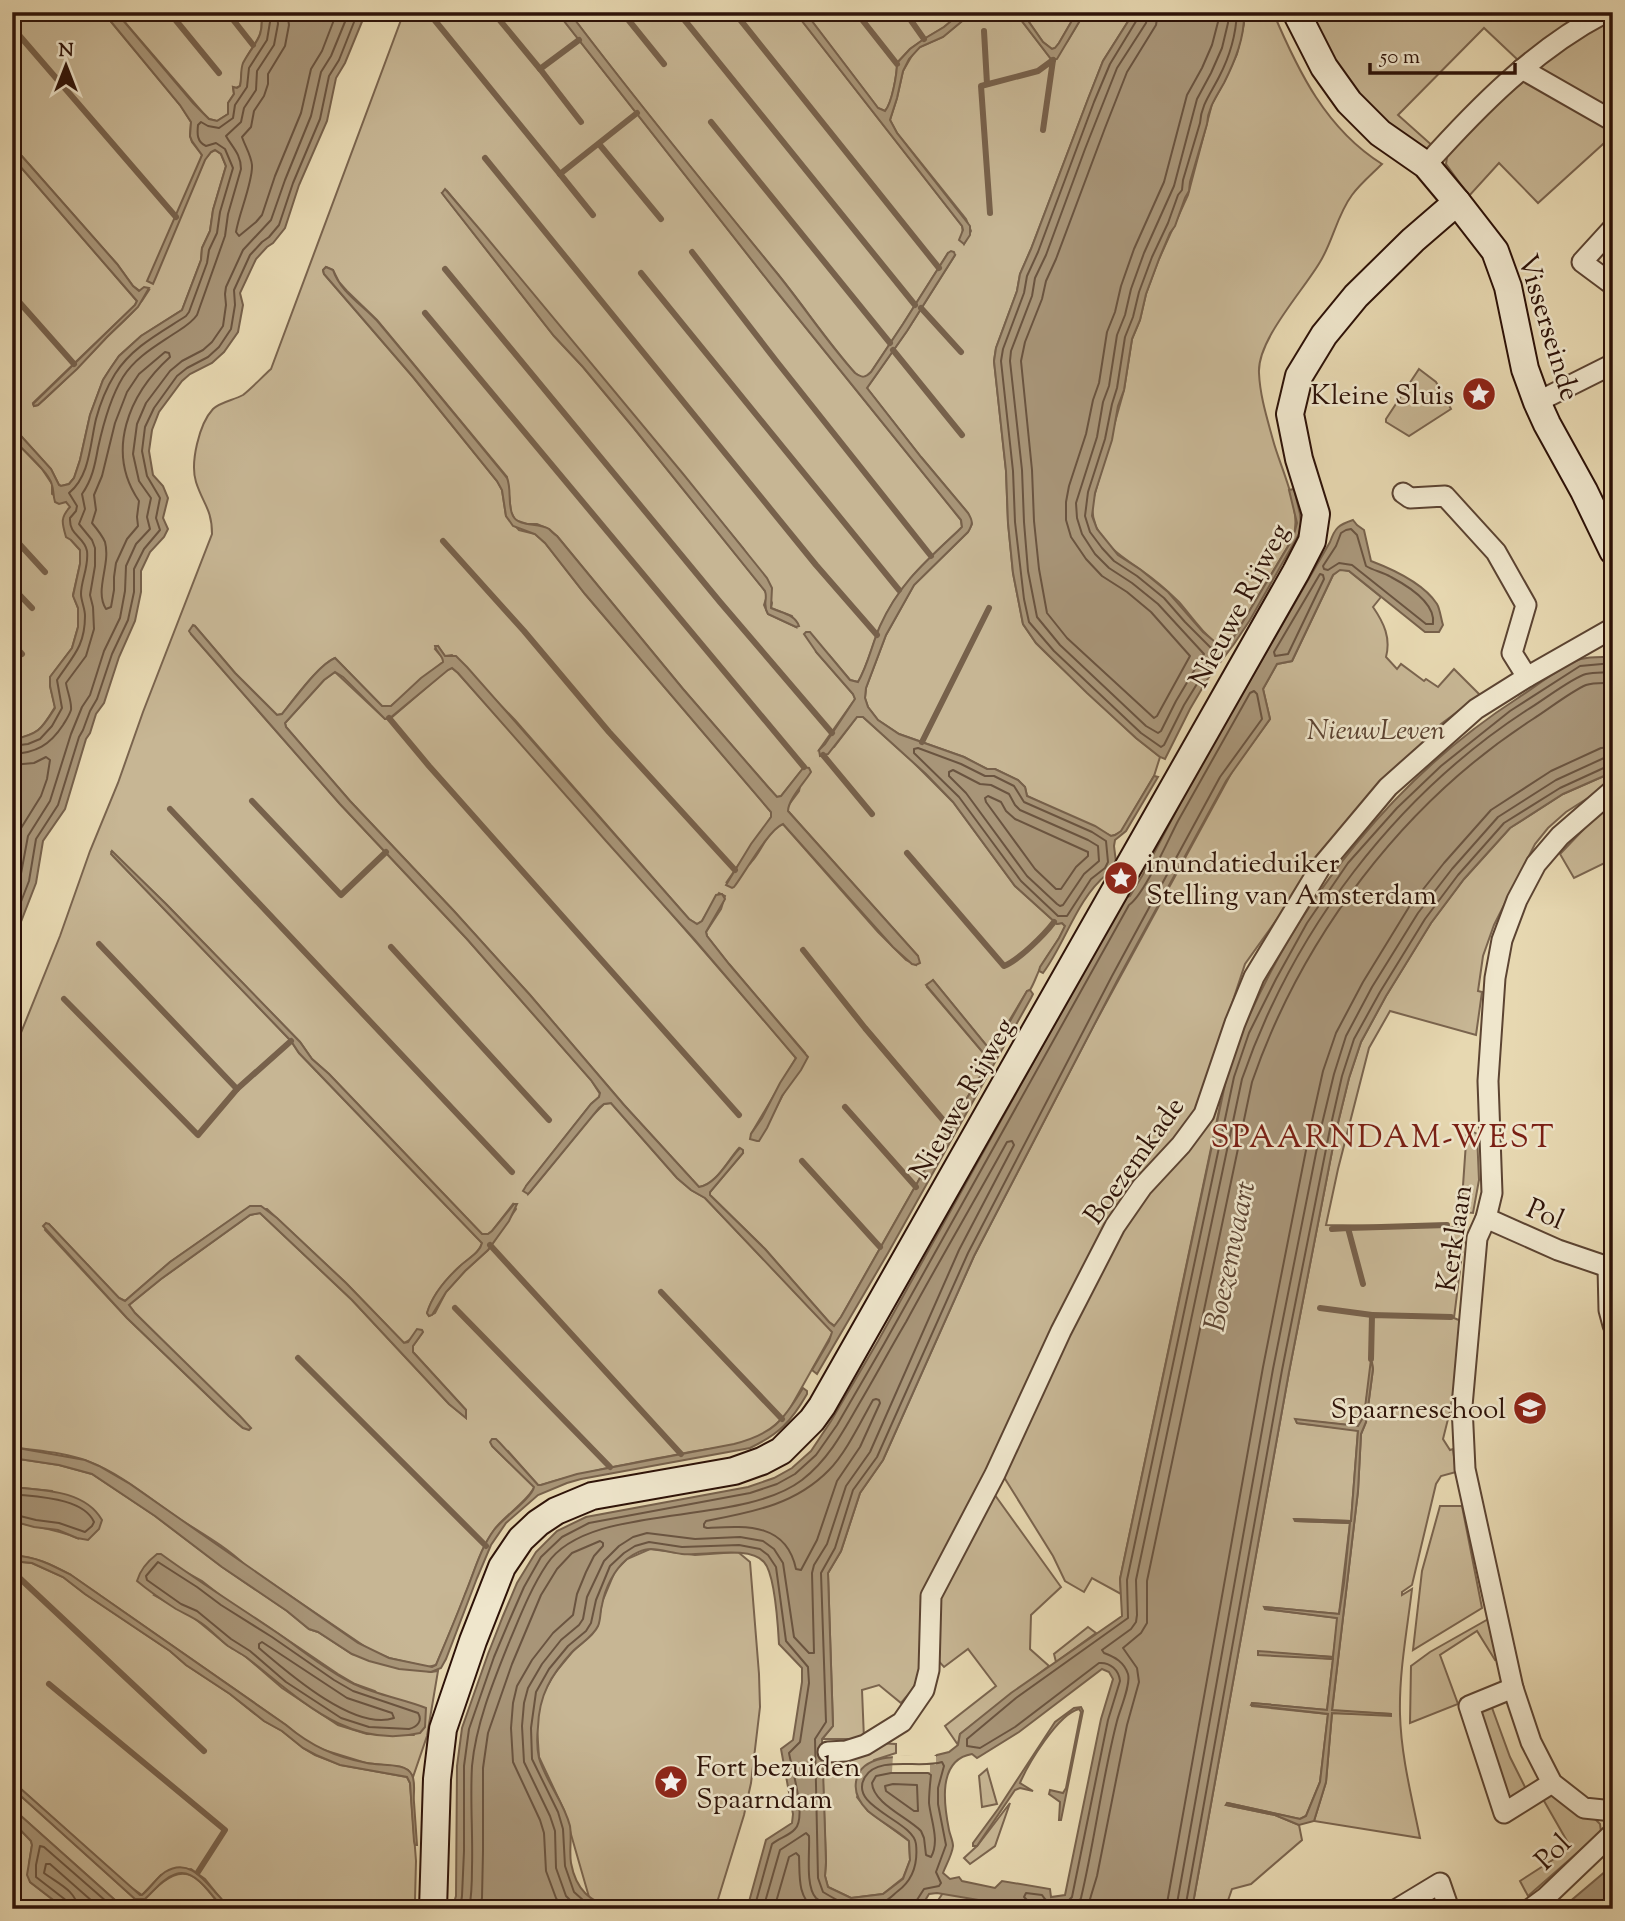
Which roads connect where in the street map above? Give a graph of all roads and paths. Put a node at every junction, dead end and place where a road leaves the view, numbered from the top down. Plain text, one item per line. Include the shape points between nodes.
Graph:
1 (1296, 12) edge
2 (1606, 12) edge
3 (1522, 69) junction
4 (1613, 121) edge
5 (1426, 165) junction
6 (1457, 202) junction
7 (1613, 228) edge
8 (1613, 285) edge
9 (1613, 364) edge
10 (1537, 402) junction
11 (1403, 493) dead end
12 (1613, 551) edge
13 (1613, 628) edge
14 (1527, 677) junction
15 (1613, 790) edge
16 (1486, 1218) junction
17 (1611, 1263) edge
18 (1613, 1325) edge
19 (1513, 1688) junction
20 (828, 1752) dead end
21 (1552, 1783) junction
22 (1613, 1811) edge
23 (1613, 1833) edge
24 (433, 1909) edge
25 (1397, 1909) edge
26 (1449, 1909) edge
27 (1530, 1909) edge

1 - 5 street, Visserseinde via 1324,66 1357,113
2 - 3 street via 1558,40
3 - 4 street
3 - 5 street
5 - 6 street, Visserseinde
6 - 10 street, Visserseinde via 1501,264
6 - 24 street, Nieuwe Rijweg via 1356,296 1299,376 1290,414 1315,514 1312,541 822,1406 794,1439 762,1461 734,1471 592,1496 556,1511 521,1539 502,1567 443,1729
7 - 8 street via 1581,262
9 - 10 street
10 - 12 street, Visserseinde
11 - 14 street via 1410,498 1445,496 1496,552 1527,606 1512,653
13 - 14 street, Boezemkade
14 - 20 street, Boezemkade via 1476,709 1388,788 1320,868 1254,977 1204,1114 1115,1226 931,1597 924,1690 902,1722 865,1745
15 - 16 street, Kerklaan via 1560,836 1536,864 1502,940 1488,1081 1492,1193
16 - 17 street, Pol via 1558,1250
16 - 19 street, Kerklaan via 1477,1238 1462,1406 1465,1469
17 - 18 street, Pol via 1609,1310
19 - 21 street, Kerklaan
19 - 21 street via 1469,1706 1504,1813
21 - 22 street, Kerklaan via 1584,1808
23 - 27 street, Pol
25 - 26 street via 1440,1883

